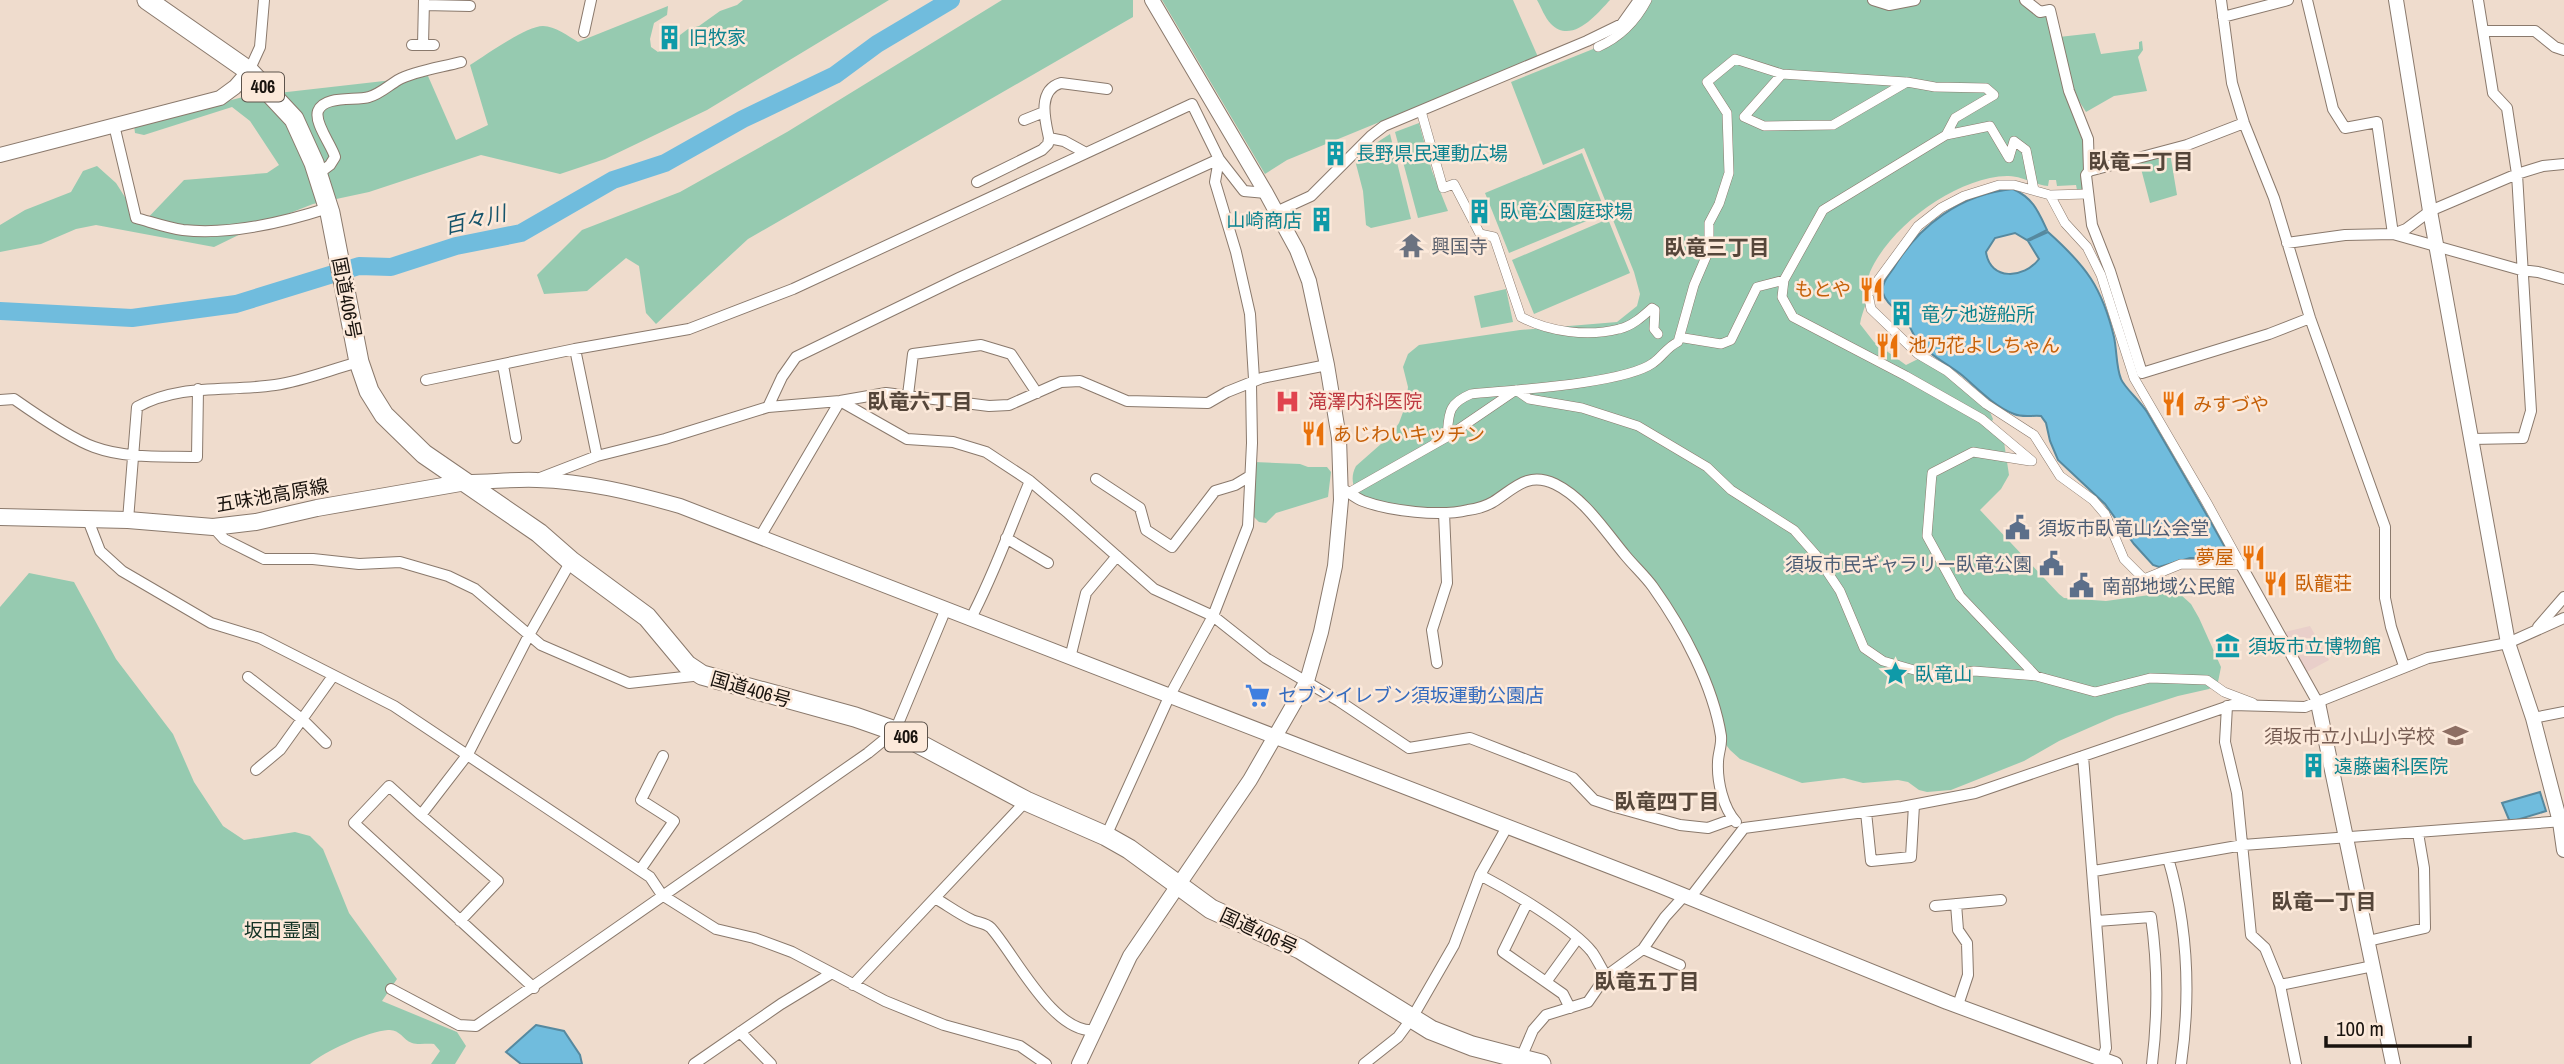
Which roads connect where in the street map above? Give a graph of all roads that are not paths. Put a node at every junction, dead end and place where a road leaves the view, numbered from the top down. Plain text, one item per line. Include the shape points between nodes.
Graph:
1 (147, 0) edge
2 (264, 0) edge
3 (591, 0) edge
4 (1639, 0) edge
5 (1647, 0) edge
6 (1873, 0) edge
7 (1915, 0) edge
8 (2025, 0) edge
9 (2221, 0) edge
10 (2288, 0) edge
11 (2308, 0) edge
12 (2396, 0) edge
13 (2478, 0) edge
14 (424, 2) edge
15 (1155, 5) edge
16 (470, 6) dead end
17 (2223, 17) junction
18 (2483, 31) junction
19 (584, 32) dead end
20 (423, 45) dead end
21 (1598, 47) dead end
22 (2564, 50) edge
23 (461, 62) dead end
24 (249, 72) junction
25 (1782, 74) junction
26 (1907, 82) junction
27 (1107, 89) dead end
28 (1044, 111) junction
29 (1421, 111) junction
30 (1024, 120) dead end
31 (2244, 123) junction
32 (114, 125) junction
33 (1946, 135) junction
34 (1049, 138) junction
35 (1086, 153) junction
36 (0, 155) edge
37 (1219, 159) junction
38 (2564, 164) edge
39 (2089, 171) junction
40 (318, 174) junction
41 (2517, 174) junction
42 (977, 181) dead end
43 (2034, 190) junction
44 (1266, 193) junction
45 (2088, 194) junction
46 (2050, 195) junction
47 (329, 211) junction
48 (2430, 211) junction
49 (1276, 212) junction
50 (2065, 223) junction
51 (2055, 228) dead end
52 (2393, 234) junction
53 (2287, 243) junction
54 (2438, 248) junction
55 (2521, 270) junction
56 (2564, 279) edge
57 (1784, 280) junction
58 (2310, 318) junction
59 (1658, 334) dead end
60 (1681, 337) junction
61 (575, 349) junction
62 (359, 362) junction
63 (503, 365) junction
64 (1327, 365) junction
65 (426, 380) dead end
66 (1251, 384) junction
67 (198, 389) junction
68 (1516, 390) junction
69 (1037, 393) junction
70 (908, 395) junction
71 (0, 400) edge
72 (840, 401) junction
73 (768, 407) junction
74 (2034, 435) junction
75 (1447, 437) junction
76 (516, 438) dead end
77 (2472, 439) junction
78 (135, 456) junction
79 (597, 456) junction
80 (2032, 461) junction
81 (1250, 476) junction
82 (1096, 479) dead end
83 (537, 480) junction
84 (1030, 481) junction
85 (466, 482) junction
86 (1345, 490) junction
87 (1444, 513) junction
88 (0, 517) edge
89 (88, 520) junction
90 (128, 520) junction
91 (213, 527) junction
92 (760, 537) junction
93 (1006, 538) junction
94 (1117, 556) junction
95 (571, 561) junction
96 (1048, 563) dead end
97 (2241, 565) junction
98 (2564, 597) edge
99 (945, 611) junction
100 (1213, 616) junction
101 (2564, 618) edge
102 (970, 620) junction
103 (2533, 632) junction
104 (529, 635) junction
105 (2508, 643) junction
106 (1070, 658) junction
107 (1437, 663) dead end
108 (2404, 667) junction
109 (702, 675) junction
110 (333, 676) junction
111 (248, 677) dead end
112 (2036, 677) junction
113 (1307, 681) junction
114 (1169, 697) junction
115 (2253, 703) dead end
116 (2318, 703) junction
117 (2227, 706) junction
118 (2564, 712) edge
119 (2533, 718) junction
120 (303, 720) junction
121 (895, 731) junction
122 (1275, 737) junction
123 (326, 743) dead end
124 (468, 754) junction
125 (663, 756) dead end
126 (2083, 756) junction
127 (256, 770) dead end
128 (1026, 801) junction
129 (1914, 804) junction
130 (1866, 812) junction
131 (421, 815) junction
132 (1733, 819) junction
133 (2562, 822) edge
134 (1507, 827) junction
135 (1744, 828) junction
136 (2418, 833) junction
137 (1106, 836) junction
138 (2346, 838) junction
139 (2243, 845) junction
140 (2564, 850) edge
141 (2168, 858) junction
142 (640, 870) junction
143 (2094, 871) junction
144 (1480, 875) junction
145 (1177, 886) junction
146 (662, 895) junction
147 (1687, 897) junction
148 (935, 898) junction
149 (2001, 900) dead end
150 (1527, 903) junction
151 (1956, 904) junction
152 (1935, 905) dead end
153 (460, 921) junction
154 (2097, 921) junction
155 (1578, 938) junction
156 (2368, 941) junction
157 (1643, 949) junction
158 (1680, 965) dead end
159 (2373, 966) junction
160 (832, 973) junction
161 (1606, 976) junction
162 (1546, 982) junction
163 (853, 985) junction
164 (2280, 985) junction
165 (534, 988) junction
166 (391, 989) dead end
167 (1958, 1005) junction
168 (1570, 1008) junction
169 (1412, 1018) junction
170 (1094, 1030) junction
171 (740, 1032) junction
172 (1490, 1058) edge
173 (1521, 1058) junction
174 (2106, 1062) edge
175 (694, 1064) edge
176 (771, 1064) edge
177 (1046, 1064) edge
178 (1079, 1064) edge
179 (1364, 1064) edge
180 (1541, 1064) edge
181 (2152, 1064) edge
182 (2181, 1064) edge
183 (2296, 1064) edge
184 (2393, 1064) edge

1 - 24 highway, 国道406号 / 406
2 - 24 street via 260,47
3 - 19 street
4 - 29 street via 1622,24
5 - 21 street via 1623,33
6 - 7 street via 1889,5
8 - 39 street via 2040,12 2050,10 2069,92 2088,139
9 - 17 street
10 - 17 street
11 - 52 street via 2333,109 2346,128 2377,122
12 - 48 street
13 - 18 street
14 - 16 street
14 - 20 street
15 - 44 street
17 - 31 street via 2232,83
18 - 22 street via 2535,31
18 - 41 street via 2493,93 2507,108
23 - 40 street via 399,79 369,97 327,102 318,111 318,122 334,157
24 - 32 street via 220,98
24 - 40 highway, 国道406号 / 406 via 295,119
25 - 26 street
25 - 26 street via 1744,117 1764,126 1833,125
25 - 60 street via 1735,59 1707,82 1727,113 1729,173 1709,223 1709,250 1694,285
26 - 33 street via 1986,88 1994,95 1955,118
27 - 28 street via 1054,85 1047,93
28 - 30 street
28 - 34 street
29 - 49 street via 1384,126 1311,197
29 - 59 street via 1443,187 1454,184 1480,234 1494,237 1521,317 1539,327 1597,332 1621,329 1652,308
31 - 39 street via 2187,145
31 - 53 street
32 - 36 street
32 - 47 street via 136,218 184,230 235,229
33 - 43 street via 1990,126 2009,158 2014,141 2026,150
33 - 57 street via 1823,211
34 - 35 street
34 - 42 street via 1042,150
35 - 37 street via 1192,104
35 - 61 street via 793,289 689,329
37 - 44 street via 1244,191
37 - 66 street via 1215,181 1250,314
37 - 73 street via 796,357
38 - 41 street
39 - 45 street
40 - 47 highway, 国道406号 / 406
41 - 48 street
41 - 55 street
43 - 46 street
43 - 74 street via 1999,186 1941,208 1918,226 1868,294 1871,309 1918,354
44 - 49 street
45 - 46 street
45 - 58 street via 2092,225 2142,373
46 - 50 street
47 - 62 highway, 国道406号 / 406
48 - 52 street
48 - 54 street
49 - 64 street via 1309,281
50 - 51 street
50 - 97 street via 2087,247 2101,275 2134,378
52 - 53 street via 2345,234
52 - 54 street
53 - 58 street
54 - 55 street
54 - 77 street
55 - 56 street
55 - 77 street via 2531,411 2523,438
57 - 60 street via 1757,287 1731,340 1721,344
57 - 80 street via 1782,297 1793,317 1982,419
58 - 108 street via 2385,527 2385,598
60 - 68 street via 1653,364 1622,376
61 - 63 street
61 - 79 street
62 - 67 street via 276,385
62 - 85 highway, 国道406号 / 406 via 384,415 424,454
63 - 65 street
63 - 76 street
64 - 66 street
64 - 86 street
66 - 69 street via 1208,403 1127,401 1080,381 1060,382
66 - 81 street
67 - 78 street via 137,407
67 - 78 street via 198,457
68 - 75 street
68 - 75 street via 1458,399 1450,409
68 - 112 street via 1529,399 1582,408 1638,426 1707,467 1731,490 1794,530 1840,592 1864,648 1884,661 1928,674 1952,676 1974,671
69 - 70 street via 1009,405 989,406
69 - 70 street via 1011,354 981,345 913,354
70 - 72 street via 886,393
71 - 78 street via 13,399 93,447
72 - 73 street
72 - 84 street via 907,439 953,442 986,452
72 - 92 street
73 - 79 street
74 - 80 street
74 - 97 street via 2060,476 2105,514 2124,559 2144,579 2181,564
75 - 86 street
77 - 105 street
78 - 90 street
79 - 83 street
80 - 112 street via 1973,452 1932,473 1927,536 1960,596
81 - 82 street via 1215,491 1172,547 1146,530 1140,508
81 - 100 street via 1248,526
83 - 85 street
83 - 92 street via 640,494
84 - 93 street
84 - 94 street
85 - 91 main road, 五味池高原線
85 - 95 highway, 国道406号 / 406
86 - 87 street via 1361,501
86 - 113 street via 1335,566
87 - 107 street via 1447,583 1432,630
87 - 132 street via 1492,503 1513,485 1532,480 1554,484 1591,512 1651,585 1703,674 1721,738 1719,786
88 - 89 main road, 五味池高原線
89 - 90 main road, 五味池高原線
89 - 110 street via 100,551 122,571 211,624 260,638
90 - 91 main road, 五味池高原線
91 - 104 street via 224,540 264,559 400,562 447,576 475,589
92 - 99 street
93 - 96 street
93 - 102 street
94 - 100 street via 1154,589
94 - 106 street via 1086,593
95 - 104 street
95 - 109 highway, 国道406号 / 406 via 647,617 687,665
97 - 116 street
98 - 103 street
99 - 102 street
99 - 121 street
100 - 113 street via 1266,658
100 - 114 street
101 - 103 street
102 - 106 street
103 - 105 street
104 - 109 street via 562,656 629,683
104 - 124 street
105 - 108 street
105 - 119 street
106 - 114 street
108 - 116 street
109 - 121 highway, 国道406号 / 406
110 - 120 street
110 - 124 street via 394,706
111 - 120 street
112 - 115 street via 2095,692 2150,678 2207,680
113 - 122 street
113 - 132 street via 1409,748 1471,738 1573,778 1594,800 1615,807 1708,828
114 - 122 street
114 - 137 street
116 - 117 street via 2305,707
116 - 138 street
117 - 126 street
117 - 139 street via 2225,742
118 - 119 street
119 - 133 street
120 - 123 street
120 - 127 street via 280,750
121 - 128 highway, 国道406号 / 406
121 - 146 street
122 - 134 street
122 - 145 street
124 - 131 street
124 - 142 street
125 - 142 street via 641,800 674,821
126 - 129 street via 1975,793
126 - 143 street
128 - 137 highway, 国道406号 / 406
128 - 148 street
129 - 130 street
129 - 130 street via 1911,857 1871,861
130 - 135 street
131 - 153 street via 498,881
131 - 153 street via 389,786 354,823
132 - 135 street
133 - 136 street
133 - 140 street
134 - 144 street
134 - 147 street
135 - 147 street
136 - 138 street
136 - 156 street via 2425,928
137 - 145 highway, 国道406号 / 406
138 - 139 street
138 - 156 street
139 - 141 street
139 - 164 street via 2251,935 2265,948
141 - 143 street
141 - 182 street via 2186,939 2187,1022
142 - 146 street
143 - 154 street
144 - 150 street
144 - 169 street via 1454,945
145 - 169 highway, 国道406号 / 406 via 1232,920 1300,949
145 - 170 street via 1130,956
146 - 160 street via 716,929 754,938
146 - 165 street
147 - 157 street via 1665,917
147 - 167 street
148 - 163 street
148 - 170 street via 989,926 1028,982 1060,1017 1085,1031
149 - 151 street
150 - 155 street
150 - 162 street via 1503,952
151 - 152 street
151 - 167 street via 1958,930 1967,943 1968,975
153 - 165 street
154 - 174 street
154 - 181 street via 2151,917 2157,973
155 - 161 street
155 - 162 street
156 - 159 street
157 - 158 street
157 - 161 street
159 - 164 street
159 - 184 street
160 - 163 street
160 - 171 street
161 - 168 street via 1587,1002
162 - 168 street via 1563,995
163 - 177 street via 944,1025 1020,1046
164 - 183 street
165 - 166 street via 476,1026 459,1025
167 - 174 street
168 - 173 street via 1546,1015 1533,1030
169 - 172 highway, 国道406号 / 406
169 - 179 street via 1398,1037
170 - 178 street
171 - 175 street
171 - 176 street
172 - 173 highway, 国道406号 / 406
173 - 180 highway, 国道406号 / 406

